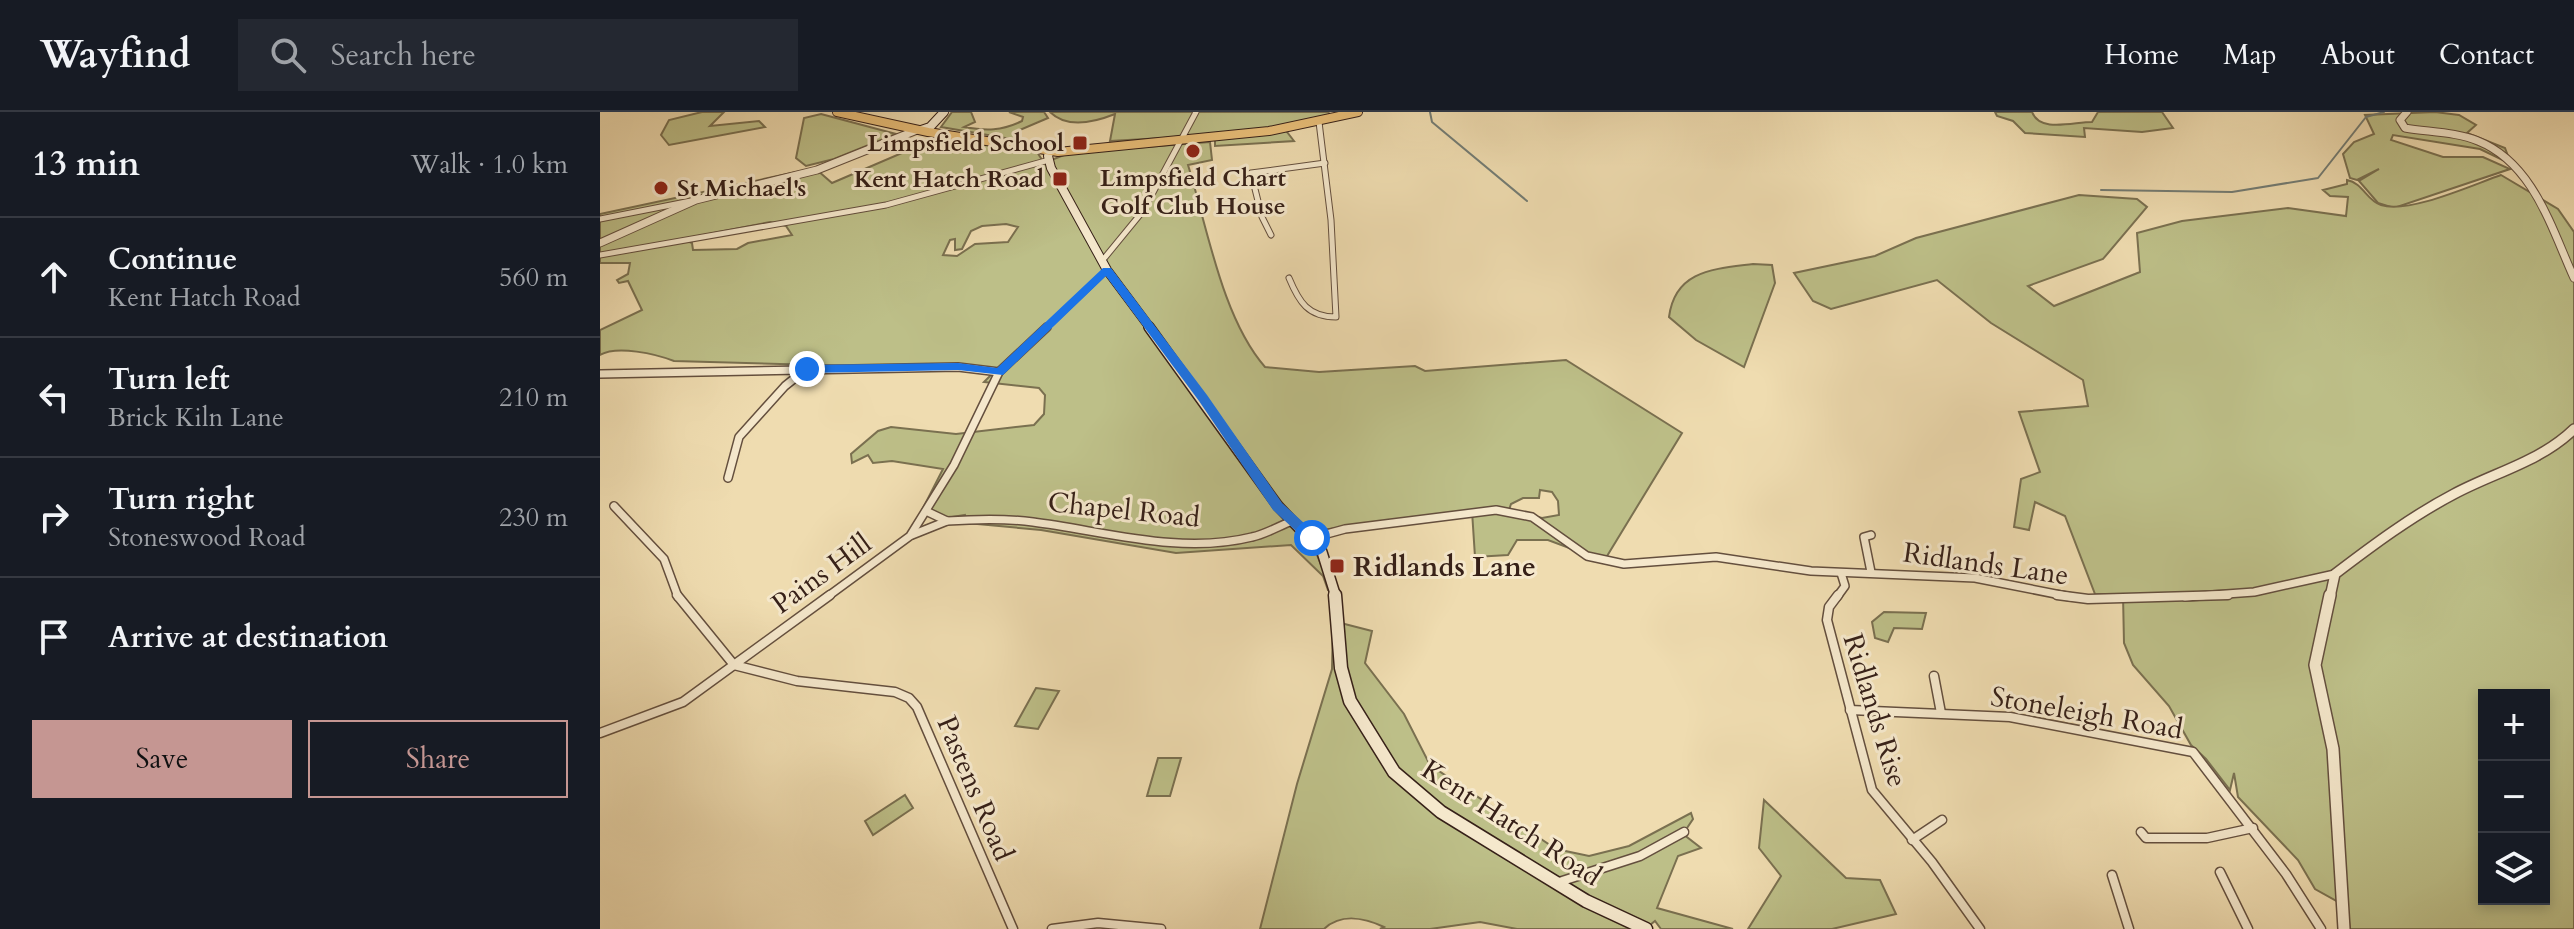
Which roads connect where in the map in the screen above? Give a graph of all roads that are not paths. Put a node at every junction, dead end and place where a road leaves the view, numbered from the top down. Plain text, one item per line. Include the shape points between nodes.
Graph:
1 (944, 112) edge
2 (1196, 112) edge
3 (1358, 112) edge
4 (2407, 112) edge
5 (840, 113) edge
6 (1319, 122) junction
7 (923, 128) junction
8 (1178, 139) junction
9 (1054, 150) junction
10 (1325, 163) junction
11 (696, 200) junction
12 (600, 219) edge
13 (1271, 235) dead end
14 (600, 243) edge
15 (600, 255) edge
16 (1104, 265) junction
17 (1289, 278) dead end
18 (2574, 278) edge
19 (807, 369) junction
20 (996, 371) junction
21 (600, 374) edge
22 (2574, 429) edge
23 (728, 478) dead end
24 (614, 506) dead end
25 (928, 512) junction
26 (947, 521) junction
27 (1292, 521) junction
28 (1852, 535) dead end
29 (910, 536) junction
30 (1312, 538) junction
31 (1871, 572) junction
32 (1841, 573) junction
33 (2335, 574) junction
34 (734, 665) junction
35 (1934, 676) dead end
36 (1850, 710) junction
37 (1941, 713) junction
38 (600, 733) edge
39 (1942, 820) dead end
40 (2253, 828) junction
41 (1684, 832) dead end
42 (2141, 832) dead end
43 (1912, 840) junction
44 (2220, 872) dead end
45 (2112, 875) dead end
46 (1556, 883) junction
47 (1013, 929) edge
48 (1052, 929) edge
49 (1161, 929) edge
50 (1646, 929) edge
51 (1980, 929) edge
52 (2129, 929) edge
53 (2248, 929) edge
54 (2321, 929) edge
55 (2344, 929) edge

1 - 7 main road
2 - 8 street, Pains Hill
3 - 6 main road
4 - 18 street via 2400,120 2405,128 2475,139 2507,155 2533,189
5 - 7 main road
6 - 8 main road
6 - 10 street
7 - 9 main road
7 - 11 street via 817,170
8 - 9 main road
8 - 16 street, Pains Hill via 1163,177
9 - 15 street via 886,205
9 - 16 main road, Kent Hatch Road
10 - 13 street via 1251,173
10 - 17 street via 1336,317 1307,311
11 - 12 street
11 - 14 street
16 - 20 street, Pains Hill
16 - 27 main road, Kent Hatch Road
19 - 20 street
19 - 21 street
19 - 23 street via 748,423
20 - 25 street, Pains Hill
22 - 33 street via 2542,455 2457,493 2390,532
24 - 34 street via 664,559 677,596
25 - 26 street
25 - 29 street, Pains Hill
26 - 27 street, Chapel Road via 1037,523 1133,538 1198,541 1262,535
26 - 29 street
27 - 30 main road, Kent Hatch Road
28 - 31 street via 1868,536
29 - 34 street, Pains Hill
30 - 32 street, Ridlands Lane via 1496,510 1546,524 1596,560 1624,564 1716,557
30 - 46 main road, Kent Hatch Road via 1331,573 1341,668 1350,701 1394,772 1441,812
31 - 32 street, Ridlands Lane
31 - 33 street, Ridlands Lane via 1975,578 2088,599 2215,596
32 - 36 street, Ridlands Rise via 1845,586 1829,607 1827,620
33 - 55 street via 2315,665 2333,749
34 - 38 street, Pains Hill via 683,702
34 - 47 street, Pastens Road via 797,681 909,698
35 - 37 street
36 - 37 street, Stoneleigh Road
36 - 43 street, Ridlands Rise via 1872,790
37 - 40 street, Stoneleigh Road via 2025,719 2193,752
39 - 43 street
40 - 42 street via 2207,838 2146,838
40 - 54 street, Stoneleigh Road
41 - 46 street via 1640,856
43 - 51 street, Ridlands Rise
44 - 53 street
45 - 52 street
46 - 50 main road, Kent Hatch Road
48 - 49 street via 1098,923

